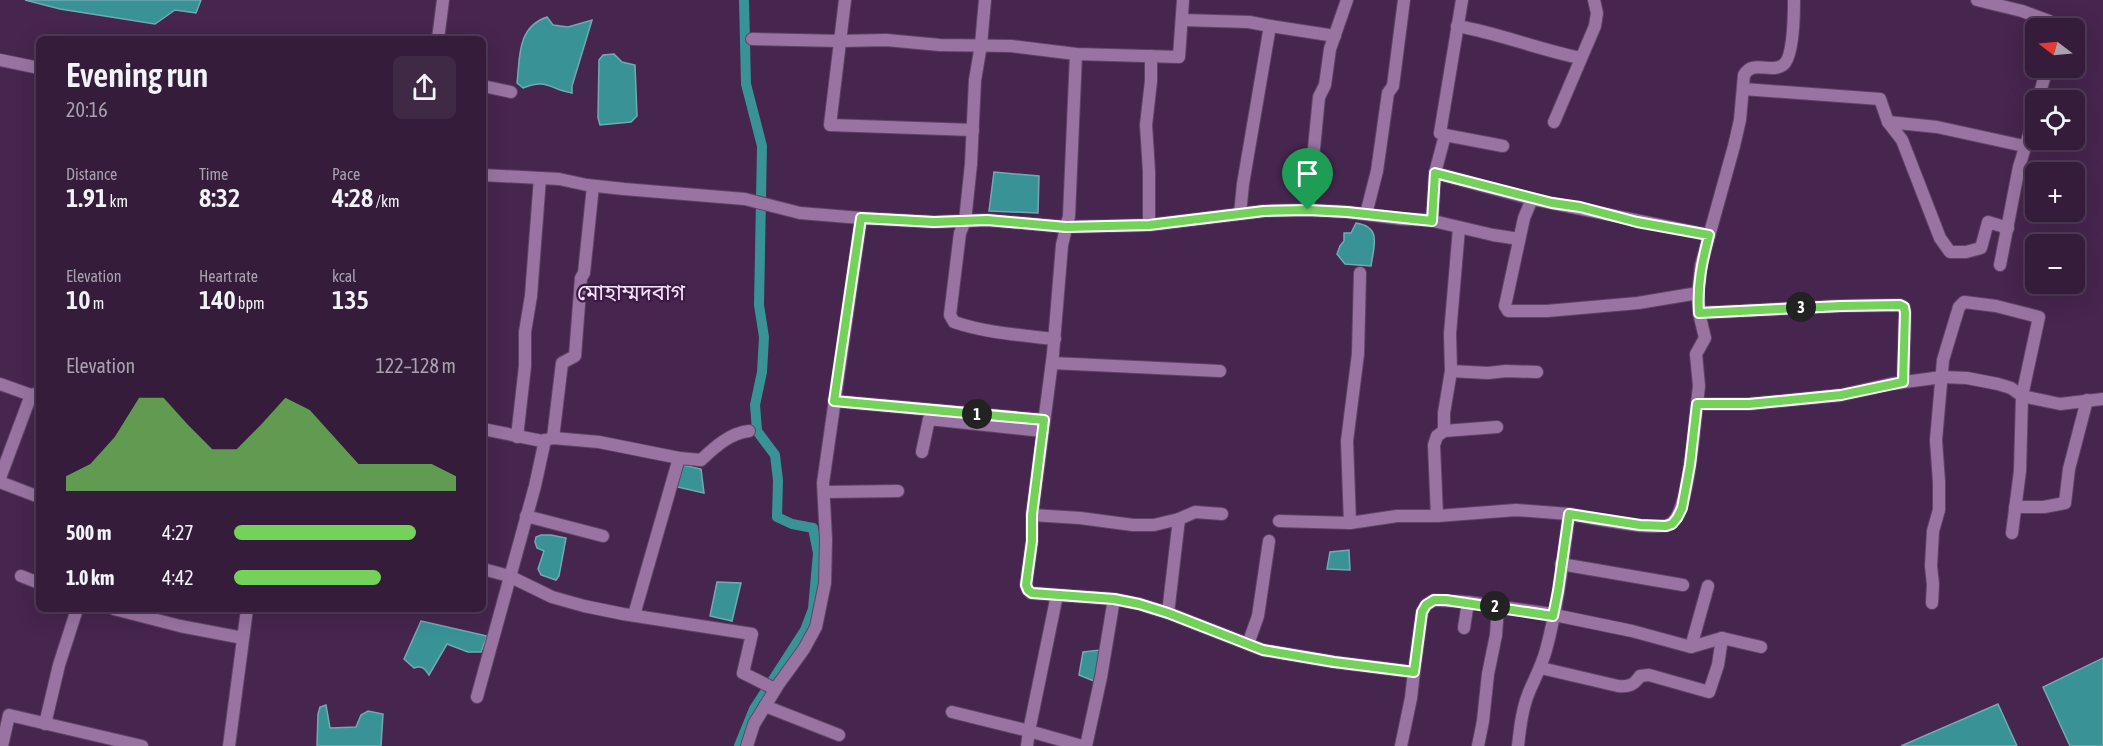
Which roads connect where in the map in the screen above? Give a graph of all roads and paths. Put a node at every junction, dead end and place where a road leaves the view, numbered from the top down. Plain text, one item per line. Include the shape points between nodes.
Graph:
1 (443, 0) edge
2 (845, 0) edge
3 (985, 0) edge
4 (1183, 0) edge
5 (1347, 0) edge
6 (1404, 0) edge
7 (1462, 0) edge
8 (1594, 0) edge
9 (1794, 0) edge
10 (1977, 0) edge
11 (2041, 18) edge
12 (1182, 20) junction
13 (1270, 26) junction
14 (1457, 26) junction
15 (438, 36) edge
16 (1335, 36) junction
17 (752, 39) dead end
18 (840, 41) junction
19 (981, 45) junction
20 (1076, 54) junction
21 (1151, 56) junction
22 (1581, 58) junction
23 (0, 60) edge
24 (36, 67) edge
25 (486, 87) edge
26 (1743, 89) junction
27 (511, 92) dead end
28 (1554, 122) dead end
29 (1888, 122) junction
30 (973, 130) junction
31 (1444, 135) junction
32 (1503, 146) dead end
33 (2024, 146) joint
34 (1435, 173) junction
35 (486, 174) edge
36 (540, 178) junction
37 (593, 186) junction
38 (1532, 199) junction
39 (1308, 210) junction
40 (1240, 214) junction
41 (1366, 214) junction
42 (861, 218) junction
43 (965, 221) junction
44 (1432, 221) junction
45 (1149, 225) junction
46 (1066, 227) junction
47 (1460, 228) junction
48 (2008, 228) junction
49 (1709, 235) junction
50 (1519, 238) junction
51 (2000, 265) dead end
52 (1360, 273) dead end
53 (1698, 293) junction
54 (1699, 313) junction
55 (1055, 339) junction
56 (1052, 363) junction
57 (1220, 371) dead end
58 (1451, 371) junction
59 (1538, 372) dead end
60 (1942, 377) junction
61 (1903, 382) junction
62 (0, 384) edge
63 (35, 394) edge
64 (2022, 396) junction
65 (2103, 399) edge
66 (2087, 400) junction
67 (834, 401) junction
68 (1697, 404) junction
69 (1044, 426) junction
70 (1497, 427) dead end
71 (486, 430) edge
72 (749, 431) dead end
73 (1444, 431) junction
74 (517, 437) junction
75 (549, 439) junction
76 (922, 452) dead end
77 (679, 458) junction
78 (0, 480) edge
79 (898, 491) dead end
80 (824, 492) junction
81 (36, 496) edge
82 (2015, 507) junction
83 (1221, 514) dead end
84 (1569, 514) junction
85 (1032, 515) junction
86 (526, 516) junction
87 (1437, 516) junction
88 (1179, 519) junction
89 (1279, 521) dead end
90 (1350, 523) junction
91 (2012, 533) dead end
92 (603, 536) dead end
93 (1269, 540) dead end
94 (1561, 564) junction
95 (486, 570) edge
96 (21, 576) dead end
97 (509, 576) junction
98 (36, 582) edge
99 (1683, 585) dead end
100 (1708, 586) dead end
101 (1057, 595) junction
102 (1114, 599) junction
103 (1468, 602) junction
104 (1932, 603) dead end
105 (1498, 607) junction
106 (76, 612) edge
107 (126, 612) edge
108 (247, 612) edge
109 (1168, 613) junction
110 (634, 615) junction
111 (1553, 616) junction
112 (1464, 628) dead end
113 (243, 638) junction
114 (1722, 638) junction
115 (1248, 644) junction
116 (1691, 647) junction
117 (1761, 647) dead end
118 (1541, 668) junction
119 (1414, 672) junction
120 (775, 689) junction
121 (477, 697) dead end
122 (765, 706) junction
123 (952, 712) dead end
124 (4, 714) edge
125 (45, 724) junction
126 (1029, 731) junction
127 (839, 735) dead end
128 (124, 743) edge
129 (2, 746) edge
130 (142, 746) edge
131 (229, 746) edge
132 (747, 746) edge
133 (1027, 746) edge
134 (1084, 746) edge
135 (1401, 746) edge
136 (1478, 746) edge
137 (1518, 746) edge

1 - 15 street
2 - 18 street
3 - 19 street
4 - 12 street
5 - 16 street
6 - 41 street via 1393,86 1388,93 1377,171
7 - 14 street
8 - 22 street via 1597,13
9 - 26 street via 1787,61 1777,67 1748,69
10 - 11 street
12 - 13 street
12 - 21 street via 1179,57
13 - 16 street
13 - 40 street
14 - 22 street
14 - 31 street via 1440,133
16 - 39 street via 1325,85 1318,97
17 - 18 street
18 - 19 street
18 - 30 street via 830,125
19 - 20 street
19 - 30 street
20 - 21 street
20 - 46 street
21 - 45 street via 1146,125
22 - 28 street
23 - 24 street
25 - 27 street
26 - 29 street via 1880,99
26 - 49 street via 1734,146
29 - 33 street via 1937,127
29 - 48 street via 1902,140 1940,238 1950,252 1981,248 1988,222
30 - 43 street
31 - 32 street
31 - 34 street
33 - 48 street
34 - 38 street
34 - 44 street
35 - 36 street
36 - 37 street
36 - 74 street
37 - 42 street via 745,199 800,213
37 - 75 street via 584,273 580,278 575,356 562,363
38 - 49 street
38 - 50 street
39 - 40 street
39 - 41 street
40 - 45 street
41 - 44 street
42 - 43 street
42 - 67 street
43 - 46 street
43 - 55 street via 960,233 950,315 954,322
44 - 47 street
45 - 46 street
46 - 55 street
47 - 50 street
47 - 58 street via 1450,334
48 - 51 street
49 - 53 street
50 - 53 street via 1505,306 1508,311 1638,303
52 - 90 street via 1358,354 1347,441
53 - 54 street
54 - 61 street via 1900,305 1905,313
54 - 68 street via 1705,338 1696,354
55 - 56 street
56 - 57 street
56 - 69 street
58 - 59 street
58 - 73 street
60 - 61 street
60 - 64 street via 1998,384
60 - 64 street via 1943,360 1959,307 1964,303 1996,306 2039,317
60 - 104 street via 1936,440 1939,510 1933,531
61 - 68 street via 1841,395 1749,404
62 - 63 street
63 - 78 street
64 - 66 street via 2066,404
64 - 82 street
65 - 66 street
66 - 82 street via 2069,469 2065,502
67 - 69 street
67 - 80 street
68 - 84 street via 1682,508 1672,524 1640,525
69 - 76 street via 929,419
69 - 85 street
70 - 73 street
71 - 74 street
72 - 77 street via 727,438 701,460
73 - 87 street via 1434,445
74 - 75 street
75 - 77 street via 599,442
75 - 86 street
77 - 110 street
78 - 81 street
79 - 80 street
80 - 120 street via 825,584 816,627
82 - 91 street
83 - 88 street via 1195,512
84 - 87 street via 1516,510
84 - 94 street
85 - 88 street via 1133,525
85 - 101 street via 1026,585 1032,593
86 - 92 street
86 - 97 street
87 - 90 street via 1397,516
88 - 109 street
89 - 90 street
93 - 115 street via 1258,616
94 - 99 street
94 - 111 street
95 - 97 street
96 - 98 street
97 - 110 street via 552,597
97 - 121 street
100 - 116 street
101 - 102 street
101 - 126 street
102 - 109 street
102 - 134 street
103 - 105 street
103 - 112 street
103 - 119 street via 1434,600 1426,605
105 - 111 street
105 - 136 street
106 - 125 street
107 - 113 street
108 - 113 street
109 - 115 street
110 - 120 street via 752,634 743,673
111 - 116 street
111 - 118 street
113 - 131 street
114 - 116 street
114 - 117 street
114 - 118 street via 1709,692 1649,675 1640,676 1628,687
115 - 119 street via 1289,656
118 - 137 street via 1528,693
119 - 135 street
120 - 122 street
122 - 127 street
122 - 132 street
123 - 126 street
124 - 125 street
124 - 129 street
125 - 128 street
126 - 133 street
126 - 134 street
128 - 130 street

